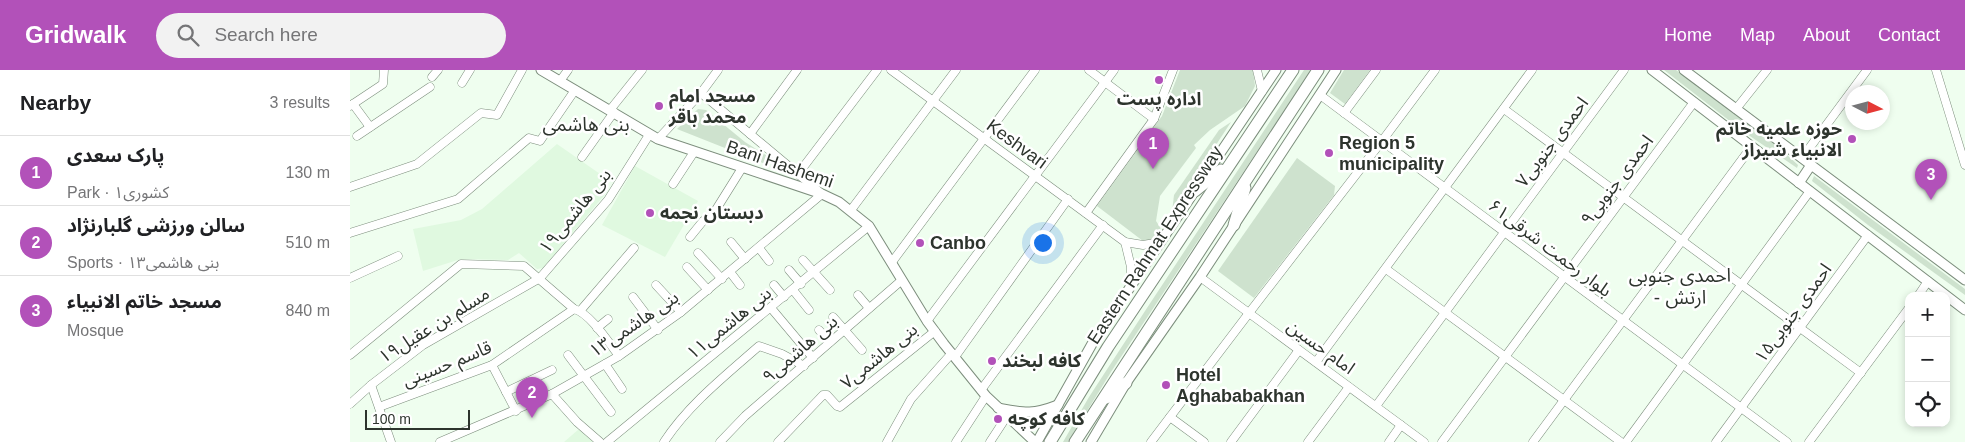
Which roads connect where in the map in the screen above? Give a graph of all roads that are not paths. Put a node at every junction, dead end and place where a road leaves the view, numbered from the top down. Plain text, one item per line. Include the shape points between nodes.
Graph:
1 (384, 70) edge
2 (438, 70) edge
3 (470, 70) edge
4 (522, 70) edge
5 (540, 70) edge
6 (568, 70) edge
7 (642, 70) edge
8 (718, 70) edge
9 (797, 70) edge
10 (877, 70) edge
11 (891, 70) edge
12 (956, 70) edge
13 (1034, 70) edge
14 (1089, 70) edge
15 (1114, 70) edge
16 (1173, 70) edge
17 (1257, 70) edge
18 (1276, 70) edge
19 (1293, 70) edge
20 (1318, 70) edge
21 (1336, 70) edge
22 (1376, 70) edge
23 (1435, 70) edge
24 (1532, 70) edge
25 (1624, 70) edge
26 (1652, 70) edge
27 (1684, 70) edge
28 (1767, 70) edge
29 (1867, 70) edge
30 (1936, 70) edge
31 (432, 77) dead end
32 (560, 81) junction
33 (1105, 82) junction
34 (462, 83) dead end
35 (430, 87) dead end
36 (575, 90) junction
37 (1262, 91) junction
38 (701, 93) junction
39 (1320, 94) junction
40 (933, 100) junction
41 (1694, 102) junction
42 (352, 105) edge
43 (1504, 109) junction
44 (1736, 109) junction
45 (612, 111) junction
46 (1344, 113) junction
47 (1154, 119) junction
48 (370, 127) junction
49 (750, 134) junction
50 (649, 135) junction
51 (357, 136) dead end
52 (984, 138) junction
53 (658, 140) junction
54 (1382, 142) junction
55 (1752, 146) junction
56 (694, 152) junction
57 (1563, 152) junction
58 (582, 157) dead end
59 (1802, 158) junction
60 (1232, 160) junction
61 (1811, 165) junction
62 (1965, 165) edge
63 (742, 168) junction
64 (798, 174) junction
65 (1249, 175) junction
66 (1036, 176) junction
67 (1799, 182) junction
68 (673, 184) dead end
69 (350, 187) edge
70 (1445, 188) junction
71 (1196, 191) junction
72 (1810, 191) junction
73 (822, 194) junction
74 (1623, 197) junction
75 (1068, 200) junction
76 (850, 210) junction
77 (1086, 213) junction
78 (1103, 225) junction
79 (1234, 225) junction
80 (869, 226) junction
81 (1504, 232) junction
82 (350, 233) edge
83 (1868, 236) junction
84 (690, 237) dead end
85 (1683, 241) junction
86 (731, 242) dead end
87 (1125, 242) junction
88 (1161, 242) junction
89 (634, 248) dead end
90 (759, 248) junction
91 (698, 253) dead end
92 (398, 256) dead end
93 (745, 259) junction
94 (803, 260) dead end
95 (769, 261) dead end
96 (892, 262) junction
97 (687, 267) dead end
98 (1386, 269) junction
99 (789, 270) dead end
100 (730, 272) junction
101 (814, 272) junction
102 (351, 275) edge
103 (1564, 276) junction
104 (1200, 277) junction
105 (540, 278) junction
106 (722, 279) junction
107 (902, 280) junction
108 (1965, 280) edge
109 (1928, 281) junction
110 (801, 284) junction
111 (656, 285) dead end
112 (740, 285) dead end
113 (774, 285) dead end
114 (1742, 285) junction
115 (1131, 287) junction
116 (708, 290) junction
117 (793, 290) junction
118 (830, 290) dead end
119 (1921, 292) edge
120 (858, 295) dead end
121 (633, 297) dead end
122 (784, 297) junction
123 (771, 308) junction
124 (869, 308) junction
125 (577, 310) junction
126 (809, 310) dead end
127 (1965, 310) edge
128 (681, 312) junction
129 (1444, 312) junction
130 (1249, 313) junction
131 (1905, 313) edge
132 (833, 316) dead end
133 (608, 319) dead end
134 (1623, 320) junction
135 (927, 321) junction
136 (597, 328) junction
137 (1800, 328) junction
138 (658, 330) junction
139 (818, 330) dead end
140 (845, 330) junction
141 (935, 331) junction
142 (830, 342) junction
143 (862, 350) dead end
144 (1299, 350) junction
145 (350, 354) edge
146 (568, 355) dead end
147 (953, 355) junction
148 (619, 356) junction
149 (813, 358) junction
150 (1505, 358) junction
151 (1316, 362) junction
152 (604, 364) junction
153 (1682, 364) junction
154 (492, 365) junction
155 (804, 366) junction
156 (552, 370) dead end
157 (1861, 373) junction
158 (584, 375) junction
159 (1126, 383) junction
160 (371, 385) junction
161 (1349, 387) junction
162 (622, 389) dead end
163 (506, 392) junction
164 (983, 393) junction
165 (552, 394) junction
166 (1564, 400) junction
167 (350, 404) edge
168 (1058, 404) junction
169 (1099, 404) junction
170 (1376, 406) junction
171 (379, 407) junction
172 (998, 408) junction
173 (1741, 408) junction
174 (516, 411) junction
175 (611, 412) dead end
176 (1007, 416) junction
177 (1170, 418) junction
178 (1401, 425) junction
179 (391, 442) edge
180 (440, 442) edge
181 (600, 442) edge
182 (607, 442) edge
183 (664, 442) edge
184 (720, 442) edge
185 (778, 442) edge
186 (887, 442) edge
187 (956, 442) edge
188 (990, 442) edge
189 (1036, 442) edge
190 (1050, 442) edge
191 (1075, 442) edge
192 (1091, 442) edge
193 (1151, 442) edge
194 (1204, 442) edge
195 (1231, 442) edge
196 (1308, 442) edge
197 (1388, 442) edge
198 (1424, 442) edge
199 (1442, 442) edge
200 (1533, 442) edge
201 (1621, 442) edge
202 (1626, 442) edge
203 (1716, 442) edge
204 (1787, 442) edge
205 (1809, 442) edge

1 - 42 street via 383,84
2 - 31 street
3 - 34 street
4 - 69 street via 497,114 481,113 417,164
5 - 32 main road, Bani Hashemi
6 - 32 street
7 - 45 street
8 - 38 street
9 - 49 street
10 - 64 street
11 - 40 street, Keshvari
12 - 40 street
13 - 52 street
14 - 33 street
15 - 33 street
16 - 47 street
17 - 37 street
18 - 37 main road
19 - 60 highway, Eastern Rahmat Expressway
20 - 65 highway
21 - 39 main road
22 - 46 street
23 - 54 street
24 - 43 street
25 - 57 street, احمدی جنوبی۷
26 - 41 main road
27 - 44 main road
28 - 44 street
29 - 59 street
30 - 62 street
32 - 36 main road, Bani Hashemi
33 - 47 street
33 - 66 street
35 - 48 street
36 - 45 main road, Bani Hashemi
36 - 82 street via 540,141 530,138 458,199
37 - 71 main road
38 - 49 street
38 - 53 street
39 - 46 street, بلوار رحمت شرقی۶۱
39 - 79 main road
40 - 52 street, Keshvari
40 - 76 street
41 - 55 main road
41 - 74 street, احمدی جنوبی۹
42 - 48 street
43 - 57 street
43 - 70 street
44 - 59 main road
45 - 50 main road, Bani Hashemi
45 - 58 street
46 - 54 street, بلوار رحمت شرقی۶۱
47 - 77 street
48 - 51 street
49 - 64 street
50 - 53 main road, Bani Hashemi
50 - 105 street, بنی هاشمی۱۹ via 608,200
52 - 66 street, Keshvari
52 - 96 street
53 - 56 main road, Bani Hashemi
54 - 70 street, بلوار رحمت شرقی۶۱
54 - 130 street
55 - 67 main road
55 - 85 street
56 - 63 main road, Bani Hashemi
56 - 68 street
57 - 74 street
57 - 81 street, احمدی جنوبی۷
59 - 61 main road
60 - 71 highway
60 - 190 highway, Eastern Rahmat Expressway
61 - 67 main road
61 - 108 main road
63 - 73 main road, Bani Hashemi
63 - 84 street via 712,216 703,221
64 - 73 street
65 - 79 highway
65 - 169 highway
66 - 75 street, Keshvari
66 - 135 street
67 - 72 main road
70 - 81 street, بلوار رحمت شرقی۶۱
70 - 98 street
71 - 88 main road
72 - 83 main road
72 - 114 street
73 - 76 main road, Bani Hashemi
73 - 90 street, بنی هاشمی۱۳
74 - 85 street
74 - 103 street, احمدی جنوبی۹
75 - 77 street, Keshvari
75 - 147 street
76 - 80 main road, Bani Hashemi
77 - 78 street, Keshvari
78 - 87 street, Keshvari
78 - 164 street
79 - 104 main road
80 - 96 main road, Bani Hashemi
80 - 101 street, بنی هاشمی۱۱
81 - 103 street, بلوار رحمت شرقی۶۱
81 - 129 street, احمدی جنوبی۷
83 - 109 main road
83 - 137 street, احمدی جنوبی۱۵
85 - 114 street
85 - 134 street
86 - 93 street
87 - 88 street via 1143,245
87 - 115 street via 1131,266
88 - 115 main road
89 - 125 street, قاسم حسینی
90 - 93 street, بنی هاشمی۱۳
90 - 95 street
91 - 106 street
92 - 102 street
93 - 100 street, بنی هاشمی۱۳
94 - 101 street
96 - 107 main road, Bani Hashemi
97 - 116 street
98 - 129 street
98 - 151 street
99 - 110 street
100 - 106 street, بنی هاشمی۱۳
100 - 112 street
101 - 110 street, بنی هاشمی۱۱
101 - 118 street
103 - 134 street, بلوار رحمت شرقی۶۱
103 - 150 street, احمدی جنوبی۹
104 - 130 street, امام حسین
104 - 159 main road
105 - 125 street
105 - 145 street via 524,266 461,264
105 - 160 street, مسلم بن عقیل۱۹ via 423,346
106 - 116 street, بنی هاشمی۱۳
107 - 124 street, بنی هاشمی۹
107 - 135 main road, Bani Hashemi
109 - 119 street
109 - 127 main road
110 - 117 street, بنی هاشمی۱۱
111 - 128 street
113 - 122 street
114 - 137 street
114 - 153 street
115 - 168 main road via 1092,344
116 - 128 street, بنی هاشمی۱۳
117 - 122 street, بنی هاشمی۱۱
117 - 126 street
120 - 124 street
121 - 138 street
122 - 123 street, بنی هاشمی۱۱
123 - 149 street
123 - 182 street, بنی هاشمی۱۱
124 - 140 street, بنی هاشمی۹
125 - 136 street
125 - 154 street, قاسم حسینی
128 - 138 street, بنی هاشمی۱۳
129 - 150 street
129 - 170 street, احمدی جنوبی۷
130 - 144 street, امام حسین
130 - 177 street
131 - 157 street
132 - 140 street
133 - 136 street
134 - 153 street, بلوار رحمت شرقی۶۱
134 - 166 street
135 - 141 main road, Bani Hashemi
136 - 148 street
137 - 157 street
137 - 173 street, احمدی جنوبی۱۵
138 - 148 street, بنی هاشمی۱۳
139 - 142 street
140 - 142 street, بنی هاشمی۹
140 - 143 street
141 - 147 main road, Bani Hashemi
141 - 185 street, بنی هاشمی۷ via 840,406 827,394 823,395
142 - 149 street, بنی هاشمی۹
144 - 151 street, امام حسین
144 - 195 street
146 - 158 street
147 - 164 main road, Bani Hashemi
147 - 186 street via 911,399
148 - 152 street, بنی هاشمی۱۳
149 - 155 street, بنی هاشمی۹
150 - 166 street
150 - 199 street, احمدی جنوبی۹
151 - 161 street, امام حسین
152 - 158 street, بنی هاشمی۱۳
152 - 162 street
153 - 173 street, بلوار رحمت شرقی۶۱
153 - 202 street
154 - 163 street
154 - 171 street, قاسم حسینی
155 - 183 street via 759,346 721,379 674,427
155 - 184 street, بنی هاشمی۹ via 745,416
156 - 163 street
157 - 205 street
158 - 165 street, بنی هاشمی۱۳
158 - 175 street
159 - 169 highway
159 - 192 main road
160 - 167 street, مسلم بن عقیل۱۹
160 - 171 street
161 - 170 street, امام حسین
161 - 196 street
163 - 174 street
164 - 172 main road, Bani Hashemi
164 - 187 street
165 - 174 street, بنی هاشمی۱۳
165 - 181 street
166 - 200 street
166 - 201 street
168 - 172 main road via 1041,412 1027,413
168 - 189 main road
169 - 191 highway
170 - 178 street, امام حسین
171 - 179 street
172 - 176 main road, Bani Hashemi
173 - 203 street, احمدی جنوبی۱۵
173 - 204 street, بلوار رحمت شرقی۶۱
174 - 180 street, بنی هاشمی۱۳
176 - 188 street
176 - 189 main road, Bani Hashemi
177 - 193 street
177 - 194 street
178 - 197 street
178 - 198 street, امام حسین

